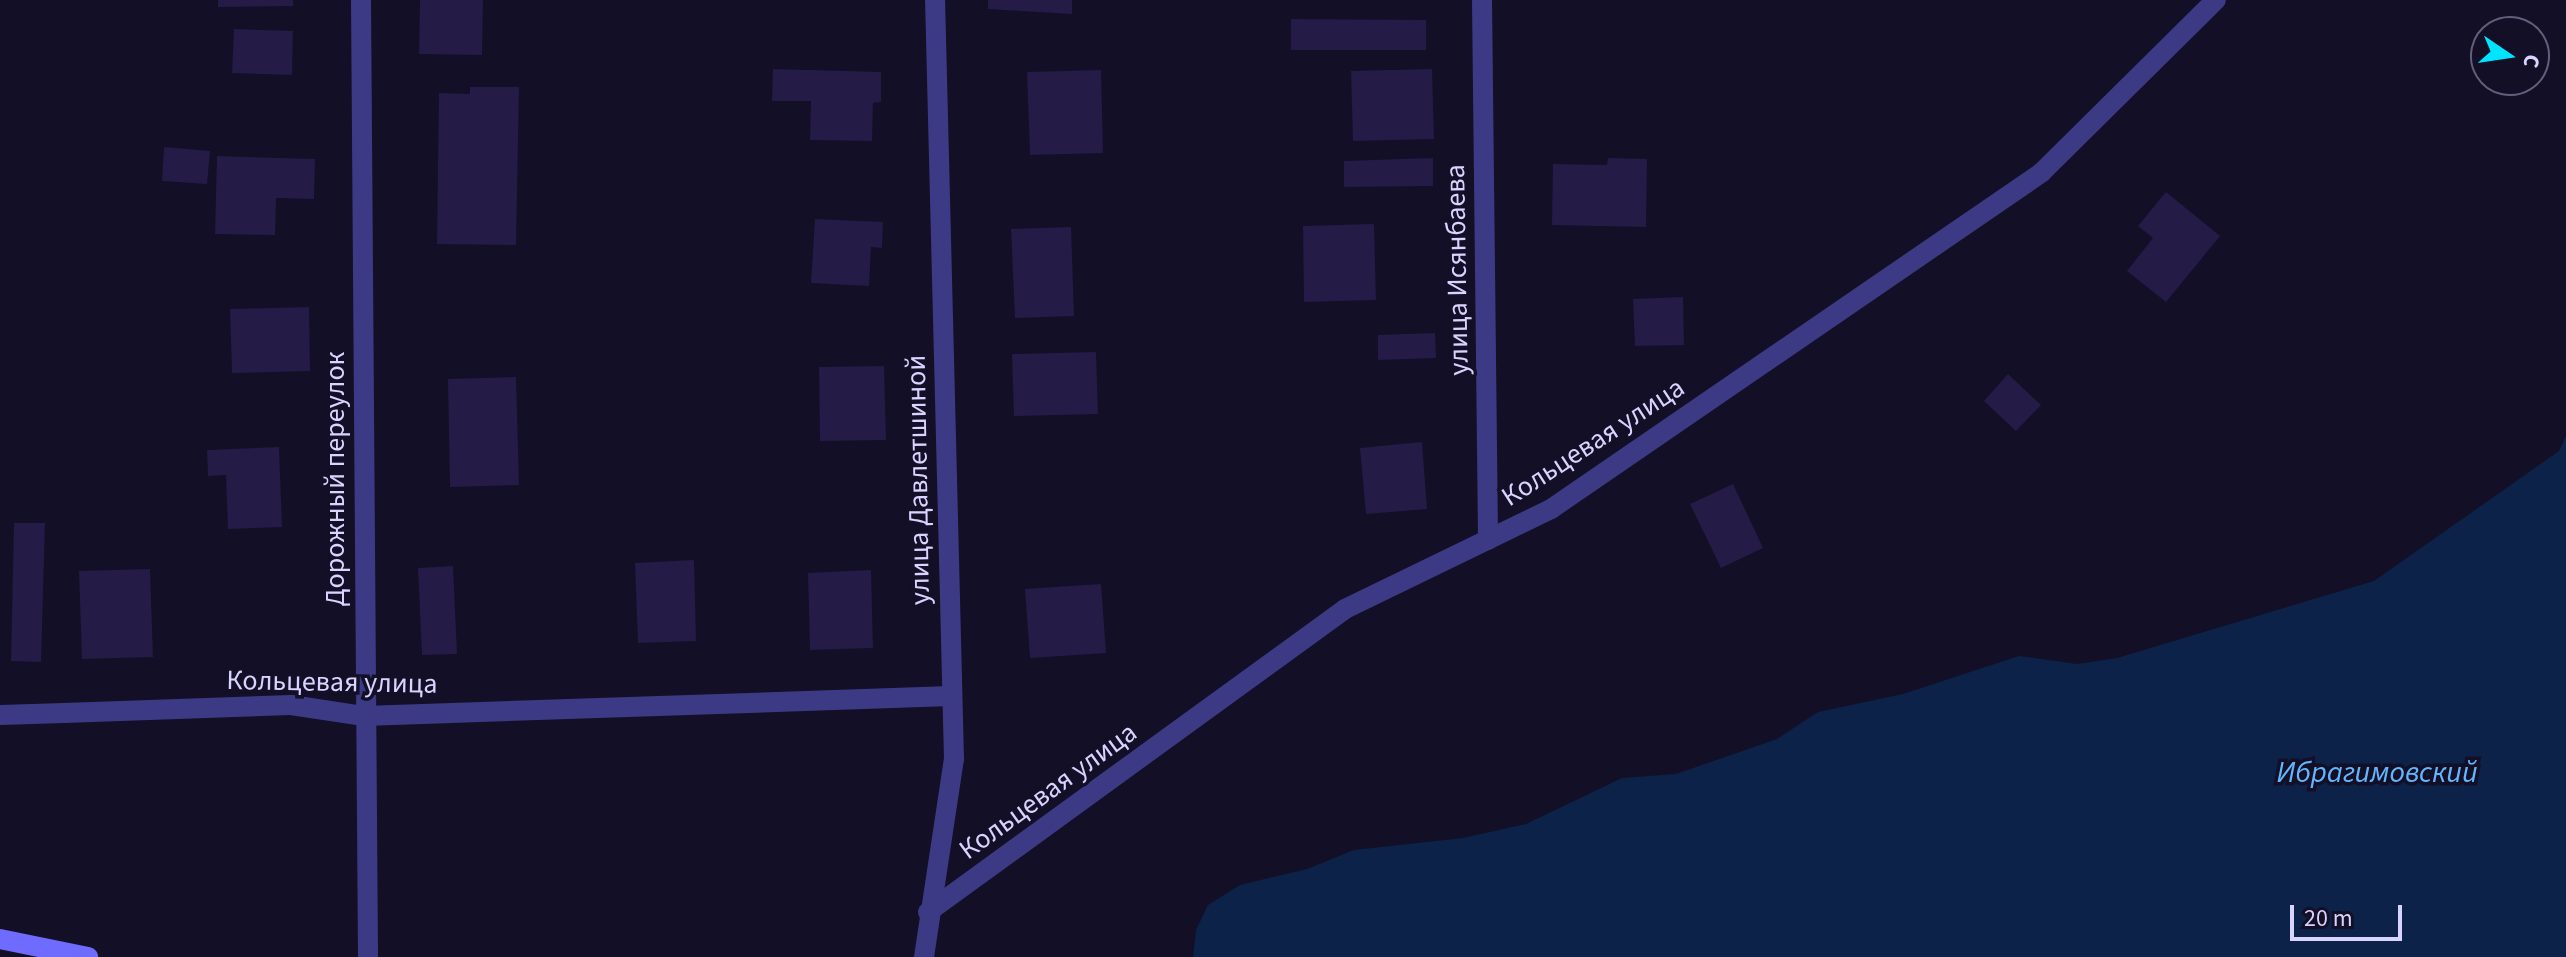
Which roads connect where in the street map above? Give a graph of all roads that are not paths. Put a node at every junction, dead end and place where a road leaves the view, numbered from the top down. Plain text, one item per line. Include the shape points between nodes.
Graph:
1 (361, 0) edge
2 (935, 0) edge
3 (1482, 0) edge
4 (2216, 0) edge
5 (1488, 540) junction
6 (951, 696) junction
7 (0, 715) edge
8 (364, 716) junction
9 (928, 912) junction
10 (0, 939) edge
11 (88, 957) edge
12 (368, 957) edge
13 (924, 957) edge

1 - 8 street, Дорожный переулок
2 - 6 street, улица Давлетшиной
3 - 5 street, улица Исянбаева
4 - 5 street, Кольцевая улица via 2041,173 1551,509
5 - 9 street, Кольцевая улица via 1345,609
6 - 8 street, Кольцевая улица
6 - 9 street, улица Давлетшиной via 954,759
7 - 8 street, Кольцевая улица via 291,705
8 - 12 street, Дорожный переулок
9 - 13 street, улица Давлетшиной
10 - 11 main road

